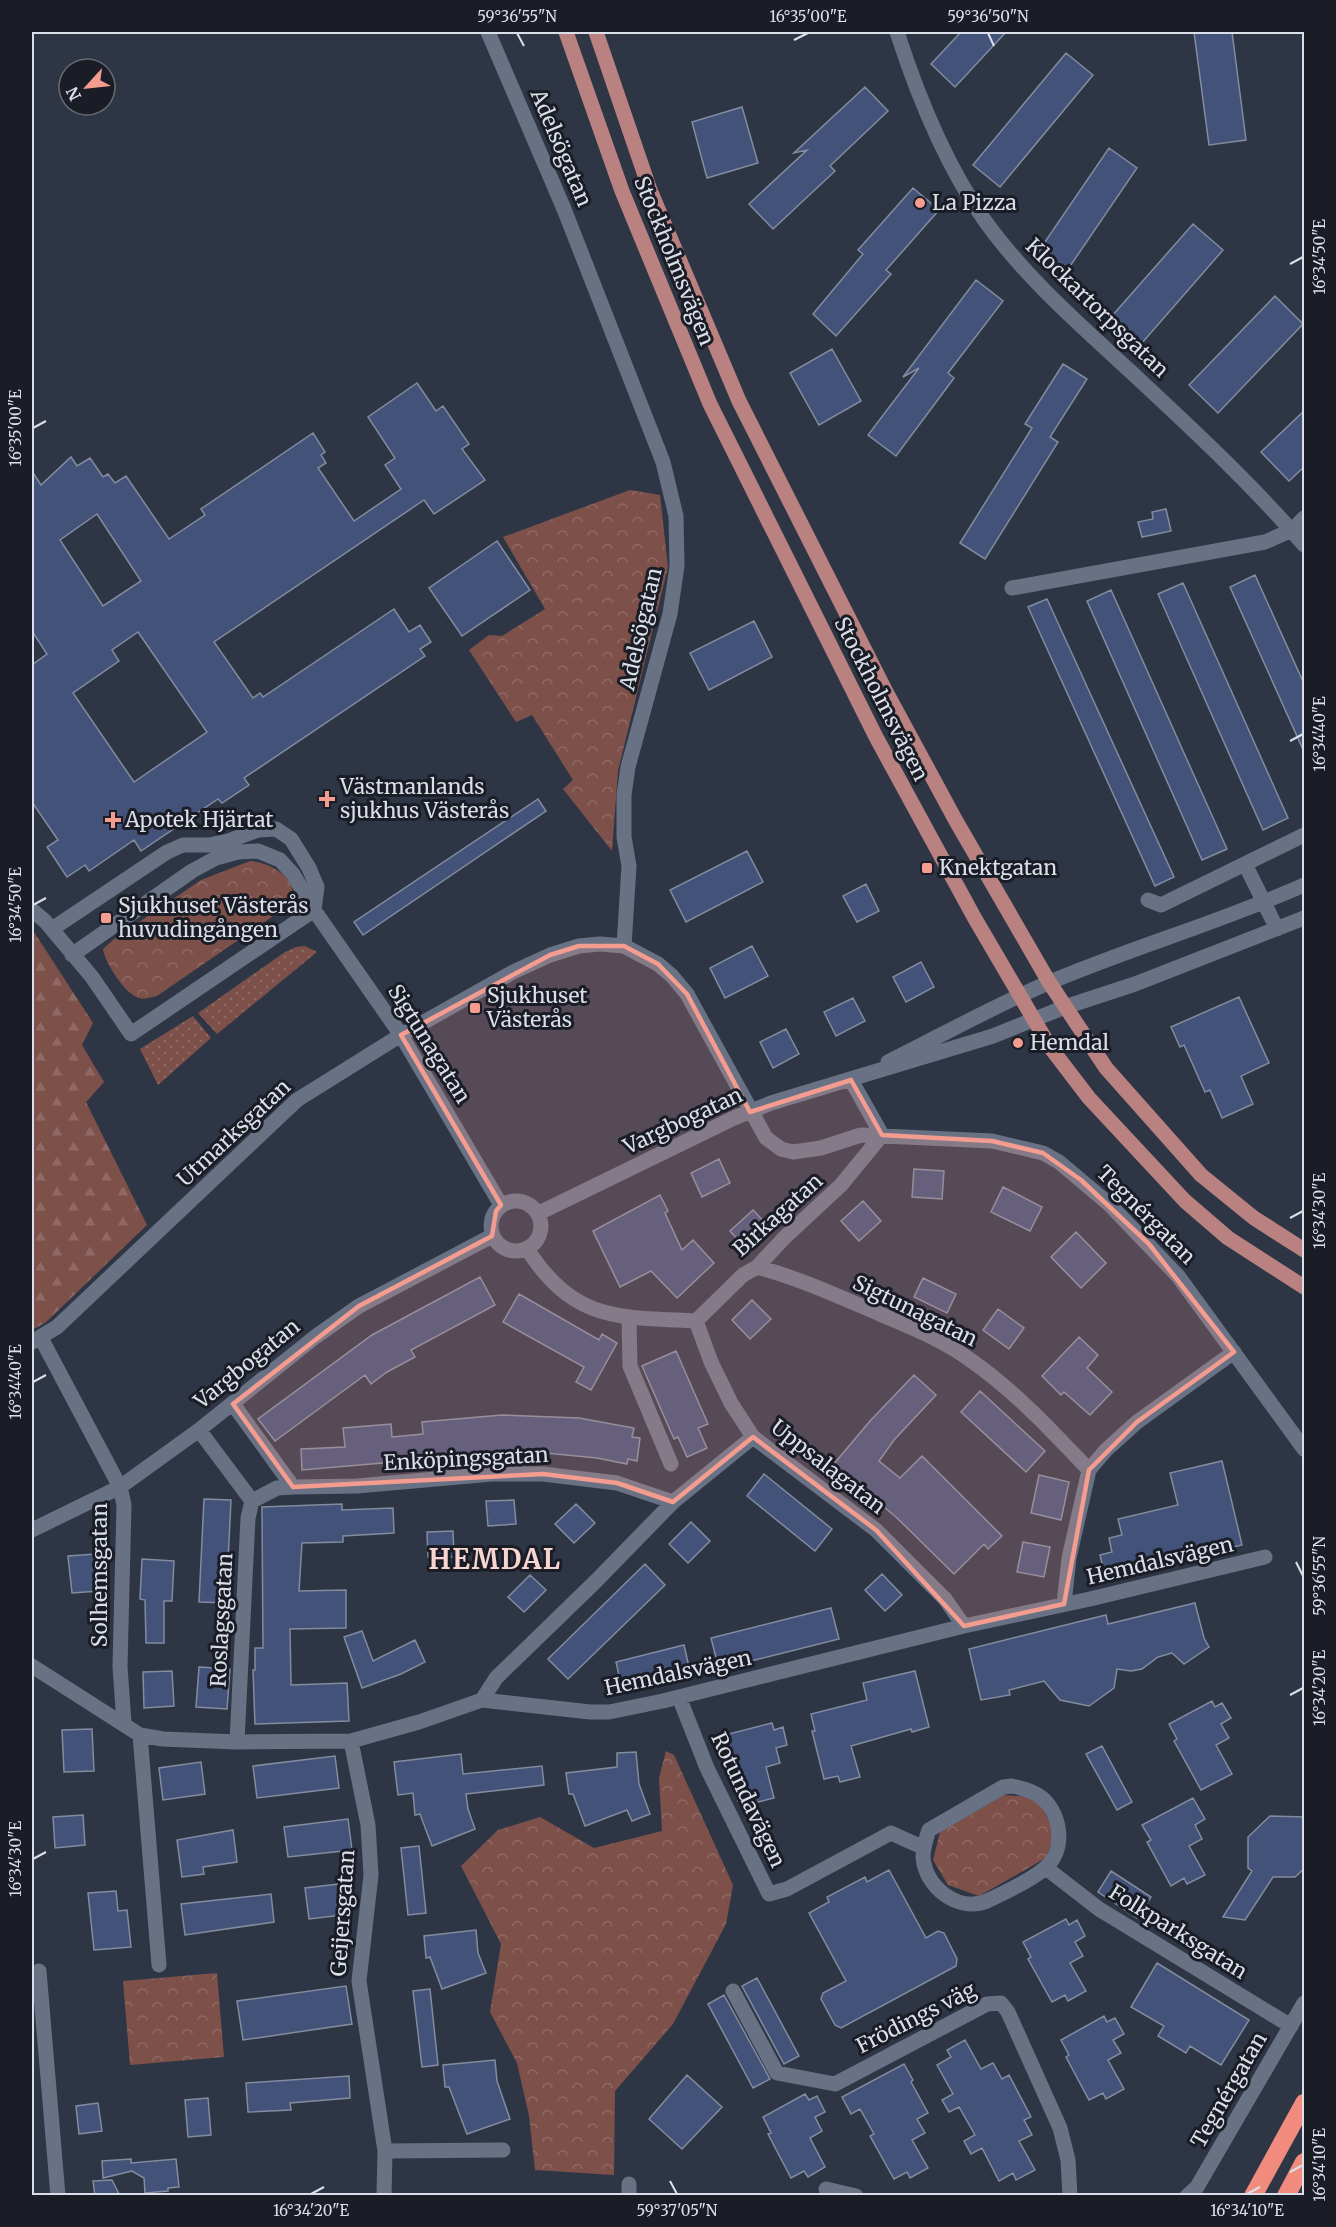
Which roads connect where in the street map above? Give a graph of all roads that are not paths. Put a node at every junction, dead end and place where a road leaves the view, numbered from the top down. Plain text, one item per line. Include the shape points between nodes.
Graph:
1 (488, 32) edge
2 (566, 32) edge
3 (596, 32) edge
4 (897, 32) edge
5 (1305, 518) edge
6 (1292, 530) junction
7 (1305, 545) edge
8 (1012, 588) dead end
9 (1305, 835) edge
10 (1245, 864) junction
11 (1305, 885) edge
12 (1148, 900) dead end
13 (1264, 903) junction
14 (32, 910) edge
15 (314, 910) junction
16 (1305, 918) edge
17 (52, 929) junction
18 (1277, 929) junction
19 (624, 946) junction
20 (72, 955) junction
21 (1049, 982) junction
22 (1020, 995) junction
23 (1065, 1007) junction
24 (1035, 1020) junction
25 (401, 1035) junction
26 (851, 1080) junction
27 (750, 1112) junction
28 (882, 1135) junction
29 (501, 1205) junction
30 (539, 1213) junction
31 (492, 1236) junction
32 (527, 1249) junction
33 (1305, 1250) edge
34 (757, 1267) junction
35 (1305, 1287) edge
36 (629, 1319) junction
37 (696, 1321) junction
38 (36, 1340) edge
39 (1234, 1352) junction
40 (233, 1404) junction
41 (199, 1430) junction
42 (753, 1437) junction
43 (1305, 1449) edge
44 (671, 1464) dead end
45 (1089, 1470) junction
46 (120, 1487) junction
47 (293, 1488) junction
48 (252, 1501) junction
49 (673, 1502) junction
50 (32, 1530) edge
51 (1265, 1557) dead end
52 (1064, 1604) junction
53 (964, 1626) junction
54 (32, 1666) edge
55 (679, 1697) junction
56 (482, 1700) junction
57 (124, 1724) junction
58 (140, 1735) junction
59 (237, 1742) junction
60 (351, 1742) junction
61 (924, 1848) junction
62 (1046, 1868) junction
63 (159, 1965) dead end
64 (39, 1971) dead end
65 (733, 1991) dead end
66 (1305, 2003) edge
67 (1292, 2025) junction
68 (1305, 2103) edge
69 (503, 2150) dead end
70 (385, 2151) junction
71 (1305, 2162) edge
72 (826, 2189) dead end
73 (58, 2196) edge
74 (384, 2196) edge
75 (856, 2196) edge
76 (1070, 2196) edge
77 (1187, 2196) edge
78 (1253, 2196) edge
79 (1286, 2196) edge

1 - 19 street, Adelsögatan via 564,209 663,462 676,516 677,566 670,614 628,767 624,795 629,866
2 - 22 main road, Stockholmsvägen via 622,190 710,404 876,737
3 - 21 main road, Stockholmsvägen via 650,190 739,401 884,687
4 - 6 street, Klockartorpsgatan via 932,125 956,175 1017,262
5 - 6 street
6 - 7 street, Klockartorpsgatan
6 - 8 street via 1265,542
9 - 10 street
10 - 12 street via 1161,906
10 - 13 street
11 - 13 street
13 - 18 street
13 - 21 street
14 - 17 street
15 - 17 street via 316,883 291,839 276,830 258,830 228,842 183,845 167,852
15 - 20 street, Sigtunagatan via 280,860 258,851 238,852 192,871
15 - 20 street via 131,1034
15 - 25 street, Sigtunagatan
16 - 18 street
17 - 20 street
18 - 23 street
19 - 25 street, Utmarksgatan via 579,946 550,955
19 - 27 street via 658,964 687,994
21 - 22 street, Vargbogatan
21 - 23 main road, Stockholmsvägen
22 - 24 main road, Stockholmsvägen
22 - 26 street, Vargbogatan
23 - 24 street, Vargbogatan
23 - 33 main road, Stockholmsvägen via 1106,1068 1201,1175 1254,1218
24 - 26 street, Vargbogatan
24 - 35 main road, Stockholmsvägen via 1050,1047 1089,1098 1185,1201 1228,1238
25 - 29 street, Sigtunagatan
25 - 38 street, Utmarksgatan via 297,1100 57,1327
26 - 27 street, Vargbogatan
26 - 28 street
27 - 28 street, Tegnérgatan via 766,1138 793,1152 861,1135
27 - 30 street, Vargbogatan
28 - 34 street, Birkagatan via 841,1185
28 - 39 street, Tegnérgatan via 992,1142 1043,1153 1059,1162 1149,1244
29 - 30 street via 519,1200
29 - 31 street via 492,1216
30 - 32 street via 541,1232
31 - 32 street via 496,1243 514,1252
31 - 40 street, Vargbogatan via 359,1306
32 - 36 street via 564,1293 583,1305
34 - 37 street, Birkagatan via 743,1275
34 - 45 street, Sigtunagatan via 848,1300 937,1340 969,1359 1043,1422
36 - 37 street
36 - 44 street via 630,1366
37 - 42 street, Uppsalagatan via 731,1403
38 - 46 street, Solhemsgatan
39 - 43 street, Tegnérgatan
39 - 45 street, Hemdalsvägen via 1137,1422
40 - 41 street, Vargbogatan
40 - 47 street
41 - 46 street, Vargbogatan
41 - 48 street
42 - 49 street
42 - 53 street, Uppsalagatan via 876,1530 945,1599
45 - 52 street, Hemdalsvägen via 1069,1558
46 - 50 street, Vargbogatan
46 - 57 street, Solhemsgatan via 124,1504 120,1668
47 - 48 street via 277,1488
47 - 49 street, Enköpingsgatan via 543,1474 617,1484
48 - 59 street, Roslagsgatan
49 - 56 street via 496,1678
51 - 52 street, Hemdalsvägen
52 - 53 street, Hemdalsvägen
53 - 55 street, Hemdalsvägen
54 - 57 street, Hemdalsvägen
55 - 56 street, Hemdalsvägen via 609,1712
55 - 61 street, Rotundavägen via 706,1768 769,1894 787,1889 891,1833
56 - 60 street, Hemdalsvägen
57 - 58 street, Hemdalsvägen
58 - 59 street, Hemdalsvägen
58 - 63 street
59 - 60 street, Hemdalsvägen
60 - 70 street, Geijersgatan via 368,1825 371,1875 359,1981
61 - 62 street via 927,1875 945,1895 964,1904 978,1905
61 - 62 street via 929,1830 1003,1786 1023,1788 1042,1798 1054,1813 1058,1847
62 - 67 street, Folkparksgatan via 1099,1909
64 - 73 street
65 - 76 street, Frödings väg via 777,2073 835,2084 987,2004 1001,2003 1060,2128 1068,2160
66 - 67 street, Tegnérgatan
67 - 77 street, Tegnérgatan via 1197,2187
68 - 78 highway
69 - 70 street
70 - 74 street, Geijersgatan
71 - 79 highway
72 - 75 street

